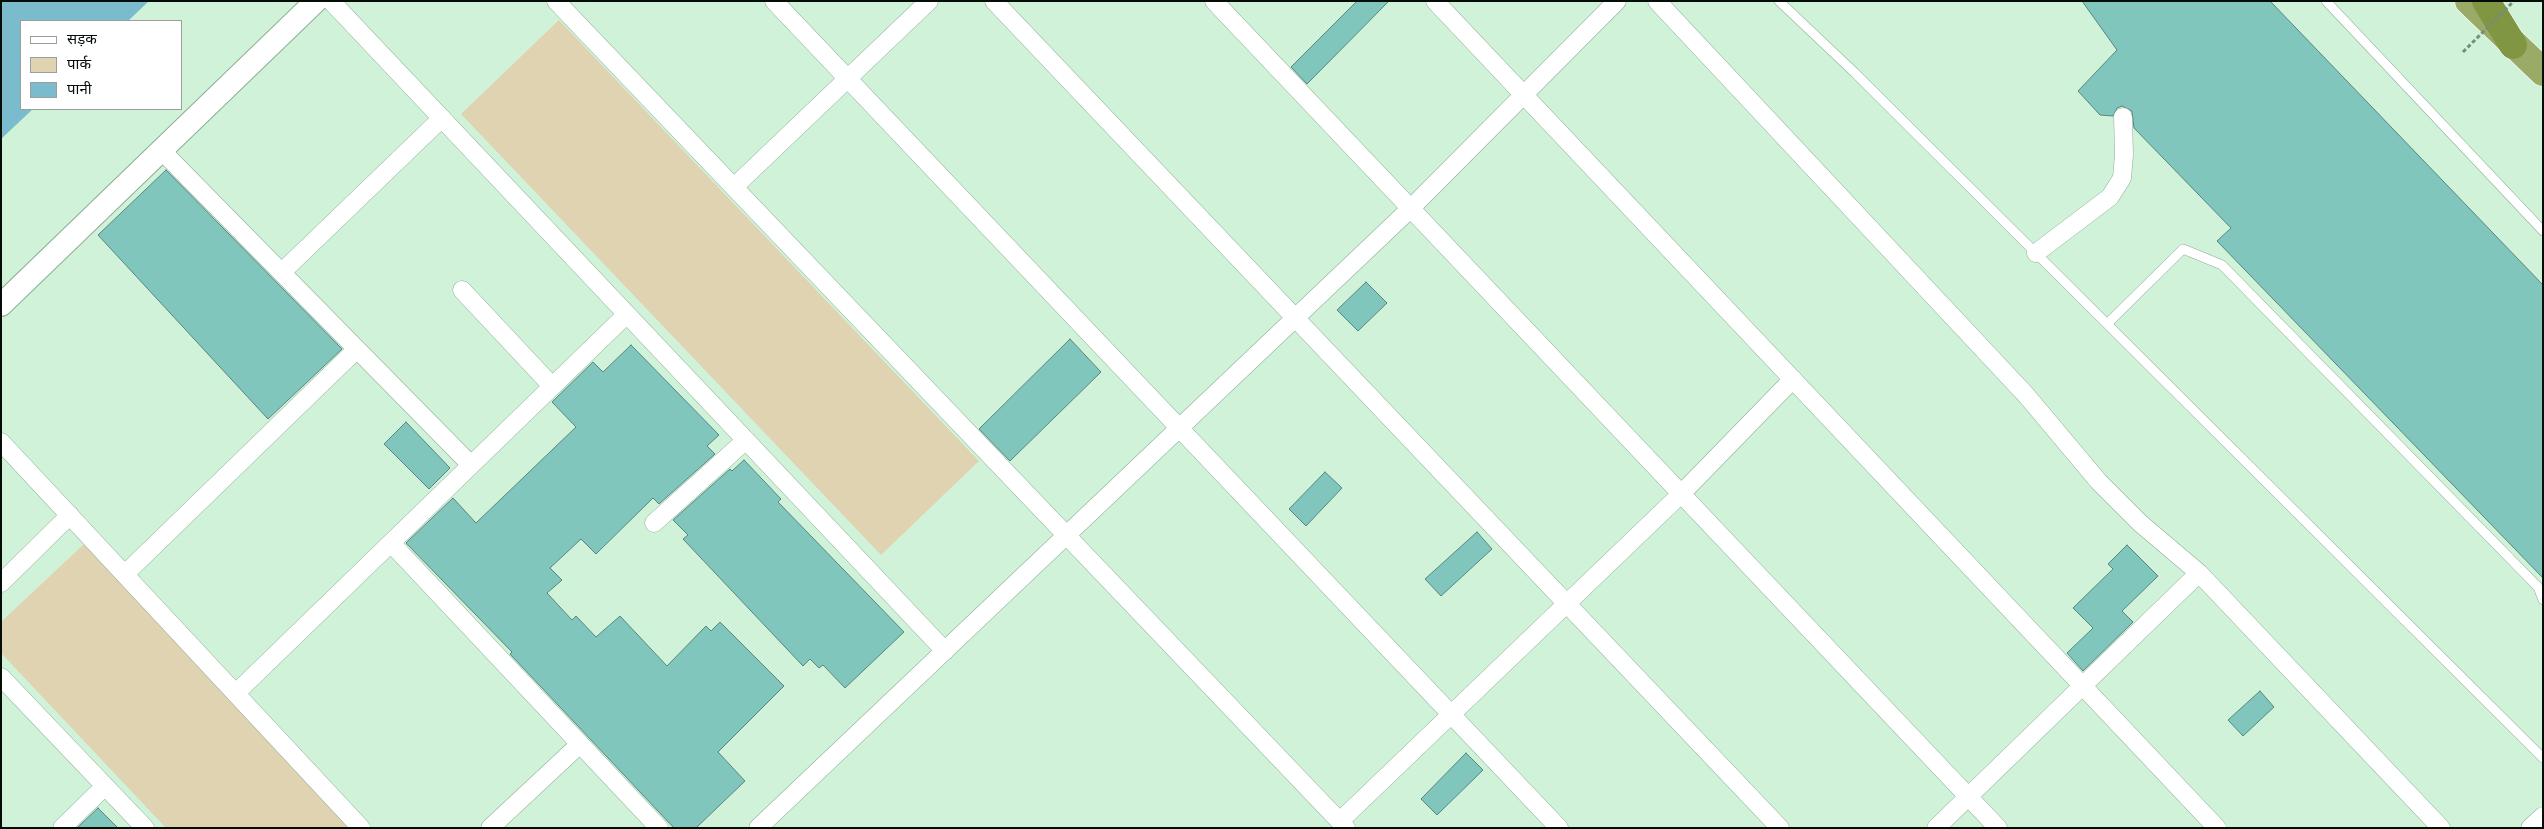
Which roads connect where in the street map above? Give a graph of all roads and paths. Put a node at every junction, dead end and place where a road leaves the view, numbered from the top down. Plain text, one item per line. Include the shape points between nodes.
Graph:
1 (316, 1) edge
2 (331, 1) edge
3 (556, 1) edge
4 (774, 1) edge
5 (929, 1) edge
6 (994, 1) edge
7 (1214, 1) edge
8 (1435, 1) edge
9 (1617, 1) edge
10 (1657, 1) edge
11 (1779, 1) edge
12 (2326, 1) edge
13 (2469, 1) edge
14 (2486, 1) edge
15 (2514, 1) edge
16 (2513, 45) junction
17 (2463, 52) dead end
18 (2543, 72) edge
19 (848, 79) junction
20 (1525, 96) junction
21 (2123, 117) dead end
22 (442, 118) junction
23 (161, 150) junction
24 (734, 187) junction
25 (1410, 209) junction
26 (2543, 231) edge
27 (2036, 253) junction
28 (282, 272) junction
29 (462, 290) dead end
30 (1, 305) edge
31 (626, 314) junction
32 (1295, 318) junction
33 (2107, 324) junction
34 (358, 350) junction
35 (1792, 379) junction
36 (552, 386) junction
37 (1179, 428) junction
38 (746, 440) junction
39 (1, 442) edge
40 (471, 465) junction
41 (1682, 494) junction
42 (70, 515) junction
43 (654, 522) dead end
44 (1066, 535) junction
45 (391, 543) junction
46 (2199, 573) junction
47 (125, 574) junction
48 (1, 583) edge
49 (2543, 600) edge
50 (1567, 604) junction
51 (945, 651) junction
52 (1, 677) edge
53 (2083, 685) junction
54 (236, 693) junction
55 (1452, 714) junction
56 (580, 744) junction
57 (2543, 758) edge
58 (105, 786) junction
59 (1968, 797) junction
60 (2543, 816) edge
61 (1343, 825) edge
62 (62, 828) edge
63 (145, 828) edge
64 (361, 828) edge
65 (490, 828) edge
66 (659, 828) edge
67 (758, 828) edge
68 (1560, 828) edge
69 (1780, 828) edge
70 (1936, 828) edge
71 (1998, 828) edge
72 (2217, 828) edge
73 (2441, 828) edge
74 (2530, 828) edge

1 - 23 street
2 - 22 street
3 - 24 street
4 - 19 street
5 - 19 street
6 - 32 street
7 - 25 street
8 - 20 street
9 - 20 street
10 - 46 street via 2026,394 2099,482 2140,523
11 - 27 lane
12 - 26 lane
13 - 16 highway
14 - 16 highway
15 - 17 path, bridge
16 - 18 highway
19 - 24 street
19 - 37 street
20 - 25 street
20 - 35 street
21 - 27 street via 2122,178 2110,196
22 - 28 street
22 - 31 street
23 - 28 street
23 - 30 street
24 - 44 street
25 - 32 street
25 - 41 street
27 - 33 lane
28 - 34 street
29 - 36 street
31 - 36 street
31 - 38 street
32 - 37 street
32 - 50 street
33 - 49 lane via 2183,249 2222,265 2538,588
33 - 57 lane
34 - 40 street
34 - 47 street
35 - 41 street
35 - 53 street
36 - 40 street
37 - 44 street
37 - 55 street
38 - 43 street
38 - 51 street
39 - 42 street
40 - 45 street
41 - 50 street
41 - 59 street
42 - 47 street
42 - 48 street
44 - 51 street
44 - 61 street
45 - 54 street
45 - 56 street
46 - 53 street
46 - 73 street
47 - 54 street
50 - 55 street
50 - 69 street
51 - 67 street
52 - 58 street
53 - 59 street
53 - 72 street
54 - 64 street
55 - 61 street
55 - 68 street
56 - 65 street
56 - 66 street
58 - 62 street
58 - 63 street
59 - 70 street
59 - 71 street
60 - 74 street

